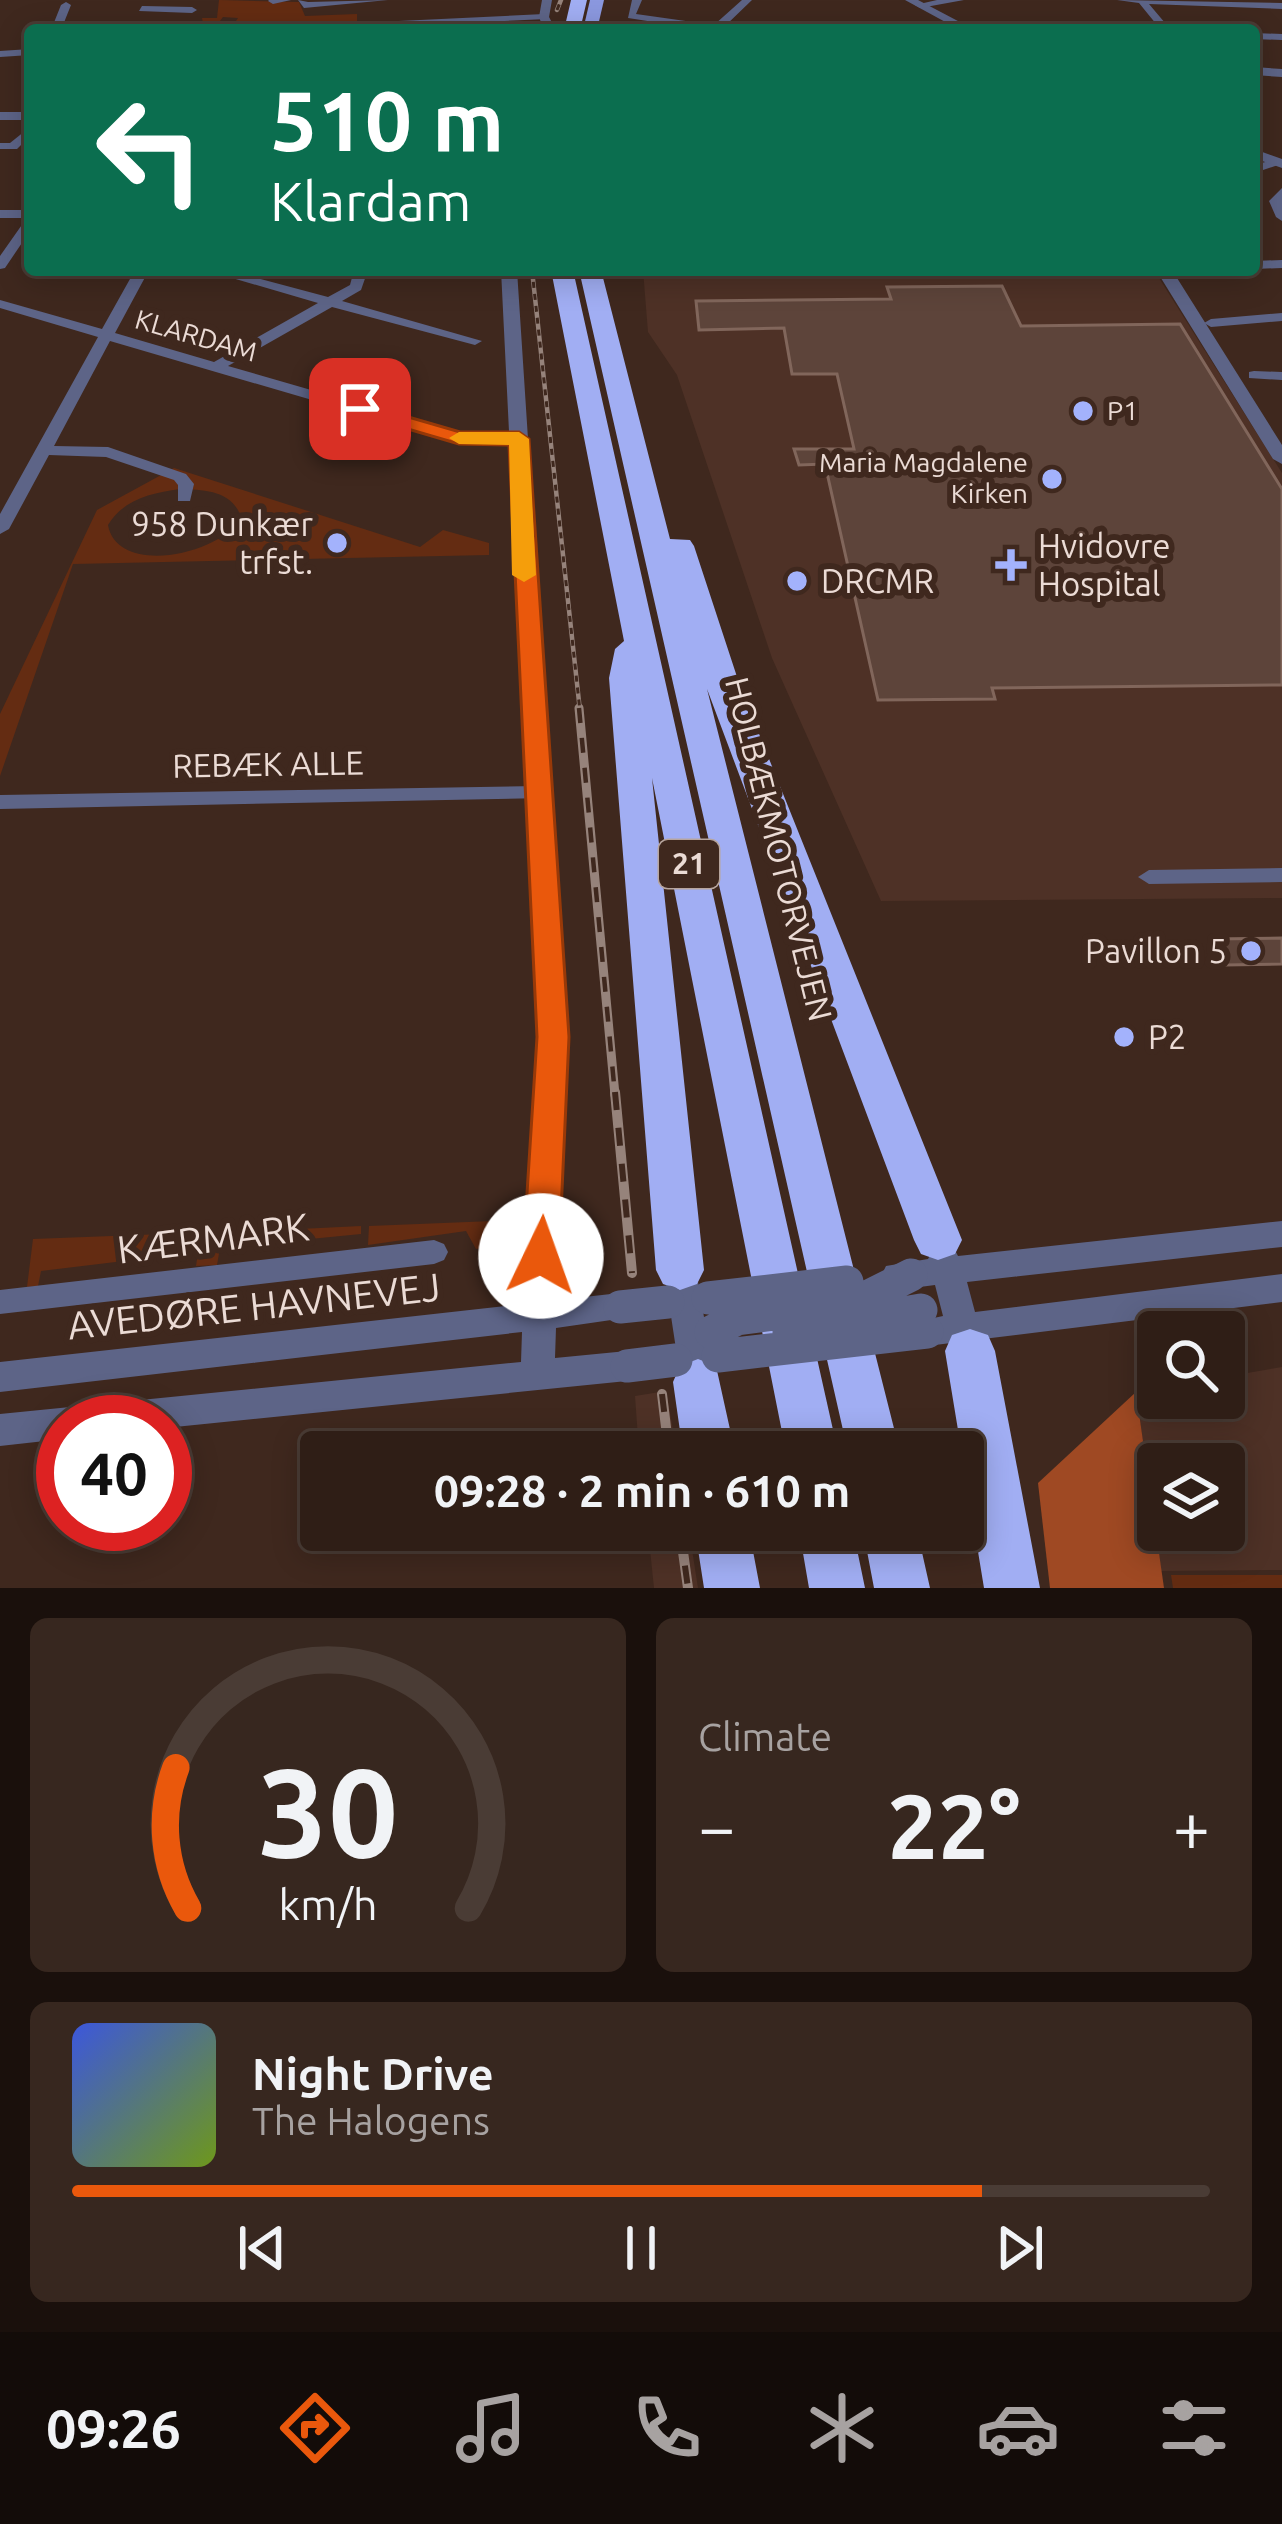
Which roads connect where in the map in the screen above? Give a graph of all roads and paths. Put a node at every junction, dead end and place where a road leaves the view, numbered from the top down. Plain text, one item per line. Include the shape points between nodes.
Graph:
1 (286, 0) edge
2 (303, 0) edge
3 (383, 0) edge
4 (547, 0) edge
5 (637, 0) edge
6 (747, 0) edge
7 (959, 0) edge
8 (1122, 0) edge
9 (1142, 0) edge
10 (273, 1) edge
11 (915, 2) edge
12 (192, 4) edge
13 (66, 5) dead end
14 (144, 5) edge
15 (512, 5) dead end
16 (1282, 6) edge
17 (544, 17) junction
18 (517, 19) junction
19 (58, 24) edge
20 (487, 24) edge
21 (547, 24) edge
22 (652, 24) edge
23 (721, 24) edge
24 (957, 24) edge
25 (1161, 24) edge
26 (1282, 192) edge
27 (1279, 216) edge
28 (23, 243) edge
29 (0, 265) edge
30 (139, 276) edge
31 (234, 276) edge
32 (359, 276) edge
33 (509, 276) edge
34 (563, 276) edge
35 (591, 276) edge
36 (1168, 276) edge
37 (356, 287) junction
38 (330, 302) junction
39 (0, 304) edge
40 (350, 307) junction
41 (1282, 317) edge
42 (1211, 323) dead end
43 (107, 335) junction
44 (605, 338) junction
45 (476, 340) dead end
46 (217, 367) junction
47 (1254, 375) dead end
48 (1282, 376) edge
49 (519, 439) junction
50 (44, 450) junction
51 (1282, 459) edge
52 (184, 497) dead end
53 (0, 529) edge
54 (636, 616) junction
55 (537, 793) junction
56 (0, 802) edge
57 (1282, 875) edge
58 (1149, 877) dead end
59 (1282, 1234) edge
60 (434, 1252) dead end
61 (942, 1255) junction
62 (1282, 1288) edge
63 (0, 1302) edge
64 (537, 1317) junction
65 (693, 1329) junction
66 (945, 1330) junction
67 (536, 1374) junction
68 (0, 1377) edge
69 (192, 1410) edge
70 (36, 1426) edge
71 (0, 1430) edge
72 (706, 1431) edge
73 (808, 1431) edge
74 (869, 1431) edge
75 (726, 1551) edge
76 (830, 1551) edge
77 (894, 1551) edge
78 (732, 1588) edge
79 (837, 1588) edge
80 (902, 1588) edge
81 (1012, 1588) edge

1 - 10 street
2 - 3 street
4 - 17 street
5 - 22 street via 630,14
6 - 23 street
7 - 11 street
8 - 9 street
9 - 16 street
9 - 25 street
11 - 24 street
12 - 14 street
13 - 19 street
15 - 18 street
17 - 18 street
17 - 21 street
18 - 20 street
26 - 27 street
28 - 29 street
30 - 43 street
31 - 38 street
32 - 37 street
33 - 49 street
34 - 54 highway, 21
35 - 44 highway, HOLBÆKMOTORVEJEN / 21
36 - 51 street
37 - 38 street
37 - 40 street
38 - 40 street
38 - 46 street
39 - 43 street, KLARDAM
40 - 45 street
41 - 42 street
43 - 46 street, KLARDAM
43 - 50 street
44 - 61 highway via 623,367 724,689
44 - 74 highway, HOLBÆKMOTORVEJEN / 21
46 - 49 street, KLARDAM via 459,438
47 - 48 street
49 - 55 street
50 - 52 street via 124,456 180,477
50 - 53 street
54 - 65 highway via 626,678
54 - 73 highway, 21
55 - 56 street, REBÆK ALLE
55 - 64 street via 553,1037
57 - 58 street
59 - 61 street
60 - 63 street, KÆRMARK
61 - 65 street, bridge via 855,1303
61 - 66 street
62 - 66 street, AVEDØRE HAVNEVEJ
64 - 65 street, AVEDØRE HAVNEVEJ, bridge via 620,1307
64 - 67 street
64 - 68 street, AVEDØRE HAVNEVEJ
65 - 66 street, AVEDØRE HAVNEVEJ, bridge
65 - 67 street, AVEDØRE HAVNEVEJ, bridge via 627,1366
65 - 72 highway
66 - 81 highway
67 - 69 street, AVEDØRE HAVNEVEJ
70 - 71 street
75 - 78 highway
76 - 79 highway
77 - 80 highway

